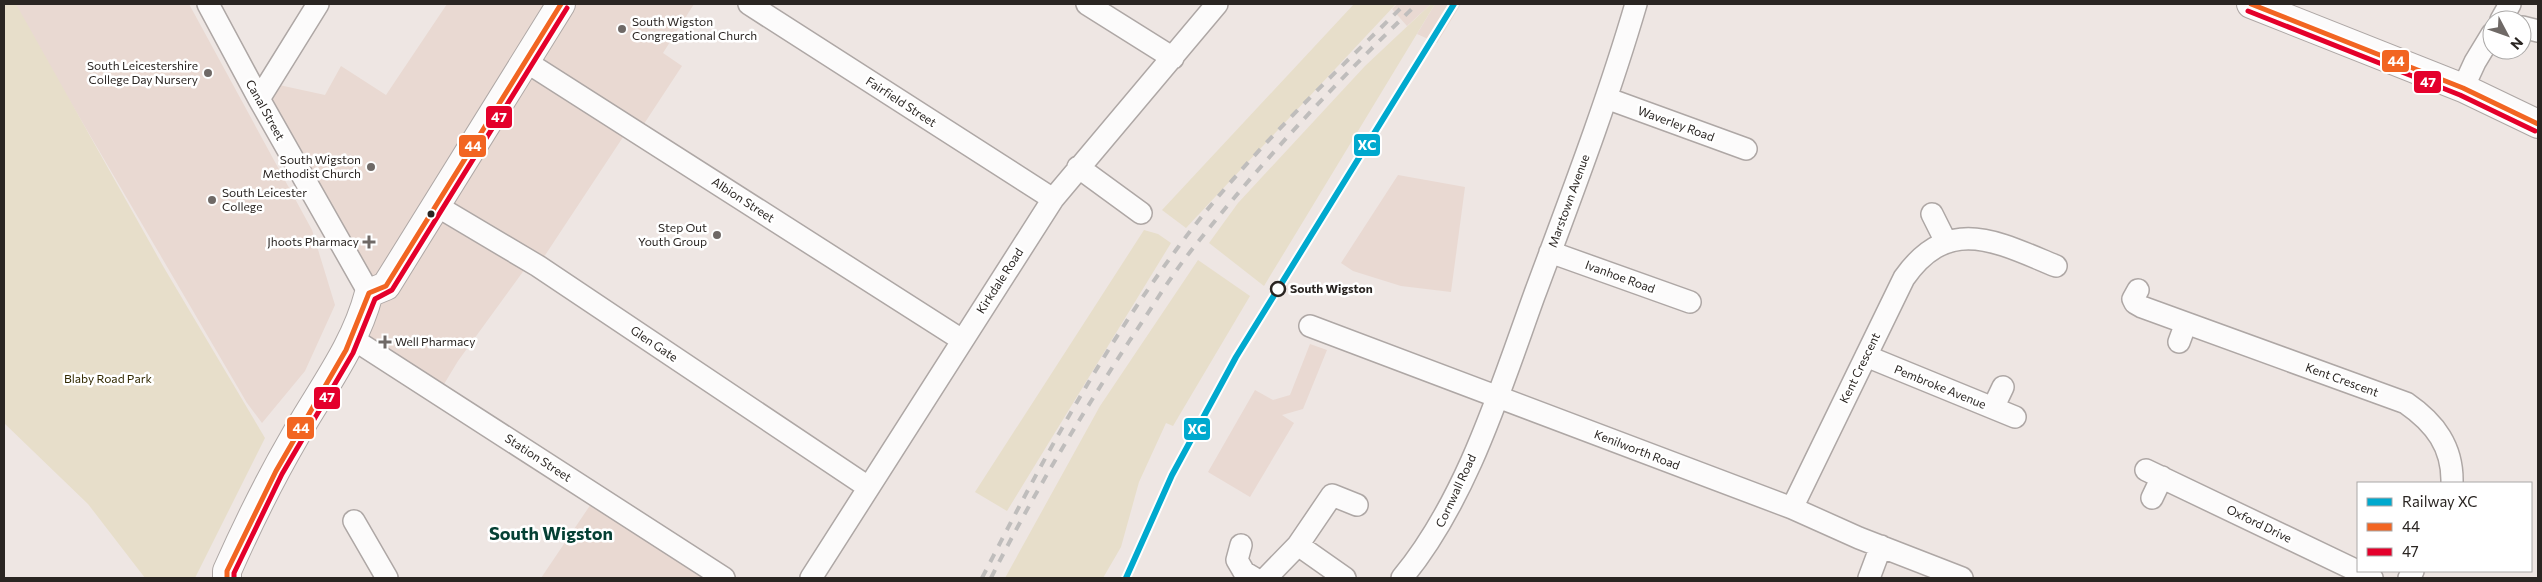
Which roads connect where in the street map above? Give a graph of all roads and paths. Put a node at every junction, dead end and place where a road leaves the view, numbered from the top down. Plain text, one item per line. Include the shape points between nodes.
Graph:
1 (208, 4) edge
2 (318, 4) edge
3 (561, 4) edge
4 (749, 4) edge
5 (1087, 4) edge
6 (1217, 4) edge
7 (1636, 4) edge
8 (2251, 4) edge
9 (2482, 50) edge
10 (1173, 58) junction
11 (525, 61) junction
12 (2463, 88) junction
13 (1606, 98) junction
14 (259, 99) junction
15 (2538, 124) edge
16 (1746, 149) dead end
17 (1078, 167) junction
18 (1053, 199) junction
19 (437, 206) junction
20 (1141, 213) dead end
21 (1932, 214) dead end
22 (1946, 242) junction
23 (1550, 252) junction
24 (2056, 266) dead end
25 (2138, 290) dead end
26 (370, 294) junction
27 (1690, 302) dead end
28 (1310, 326) dead end
29 (353, 339) junction
30 (962, 340) junction
31 (1866, 356) junction
32 (2003, 387) dead end
33 (1497, 397) junction
34 (1993, 408) junction
35 (2015, 417) dead end
36 (2452, 482) edge
37 (868, 487) junction
38 (2152, 498) dead end
39 (1357, 505) dead end
40 (1792, 508) junction
41 (354, 521) dead end
42 (1241, 545) dead end
43 (1298, 545) junction
44 (1881, 546) junction
45 (2357, 571) edge
46 (2359, 572) edge
47 (227, 578) edge
48 (387, 578) edge
49 (724, 578) edge
50 (811, 578) edge
51 (1254, 578) edge
52 (1266, 578) edge
53 (1345, 578) edge
54 (1402, 578) edge
55 (1869, 578) edge
56 (1962, 578) edge
57 (2372, 578) edge

1 - 14 street, Canal Street
2 - 14 street
3 - 11 main road
4 - 18 street, Fairfield Street
5 - 10 street
6 - 10 street, Kirkdale Road
7 - 13 street, Marstown Avenue
8 - 12 main road
9 - 12 street
10 - 17 street, Kirkdale Road
11 - 19 main road
11 - 30 street, Albion Street
12 - 15 main road
13 - 16 street, Waverley Road
13 - 23 street, Marstown Avenue
14 - 26 street, Canal Street
17 - 18 street, Kirkdale Road
17 - 20 street
18 - 30 street, Kirkdale Road
19 - 26 main road via 386,286
19 - 37 street, Glen Gate via 538,266
21 - 22 street
22 - 24 street, Kent Crescent via 1957,238 1996,241
22 - 31 street, Kent Crescent via 1933,248 1904,278
23 - 27 street, Ivanhoe Road
23 - 33 street, Marstown Avenue
25 - 36 street, Kent Crescent via 2133,299 2135,303 2182,333 2406,404 2424,415 2442,437 2452,466
26 - 29 main road
28 - 33 street, Kenilworth Road
29 - 47 main road via 293,438 249,522 227,571
29 - 49 street, Station Street
30 - 37 street, Kirkdale Road
31 - 34 street, Pembroke Avenue
31 - 40 street, Kent Crescent
32 - 34 street
33 - 40 street, Kenilworth Road
33 - 54 street, Cornwall Road via 1450,508 1419,558
34 - 35 street, Pembroke Avenue
37 - 50 street, Kirkdale Road
38 - 45 street, Oxford Drive via 2154,474
39 - 43 street via 1332,495
40 - 44 street, Kenilworth Road
41 - 48 street
42 - 51 street via 1237,560 1244,572
43 - 52 street
43 - 53 street
44 - 55 street
44 - 56 street, Kenilworth Road
46 - 57 street, Oxford Drive

